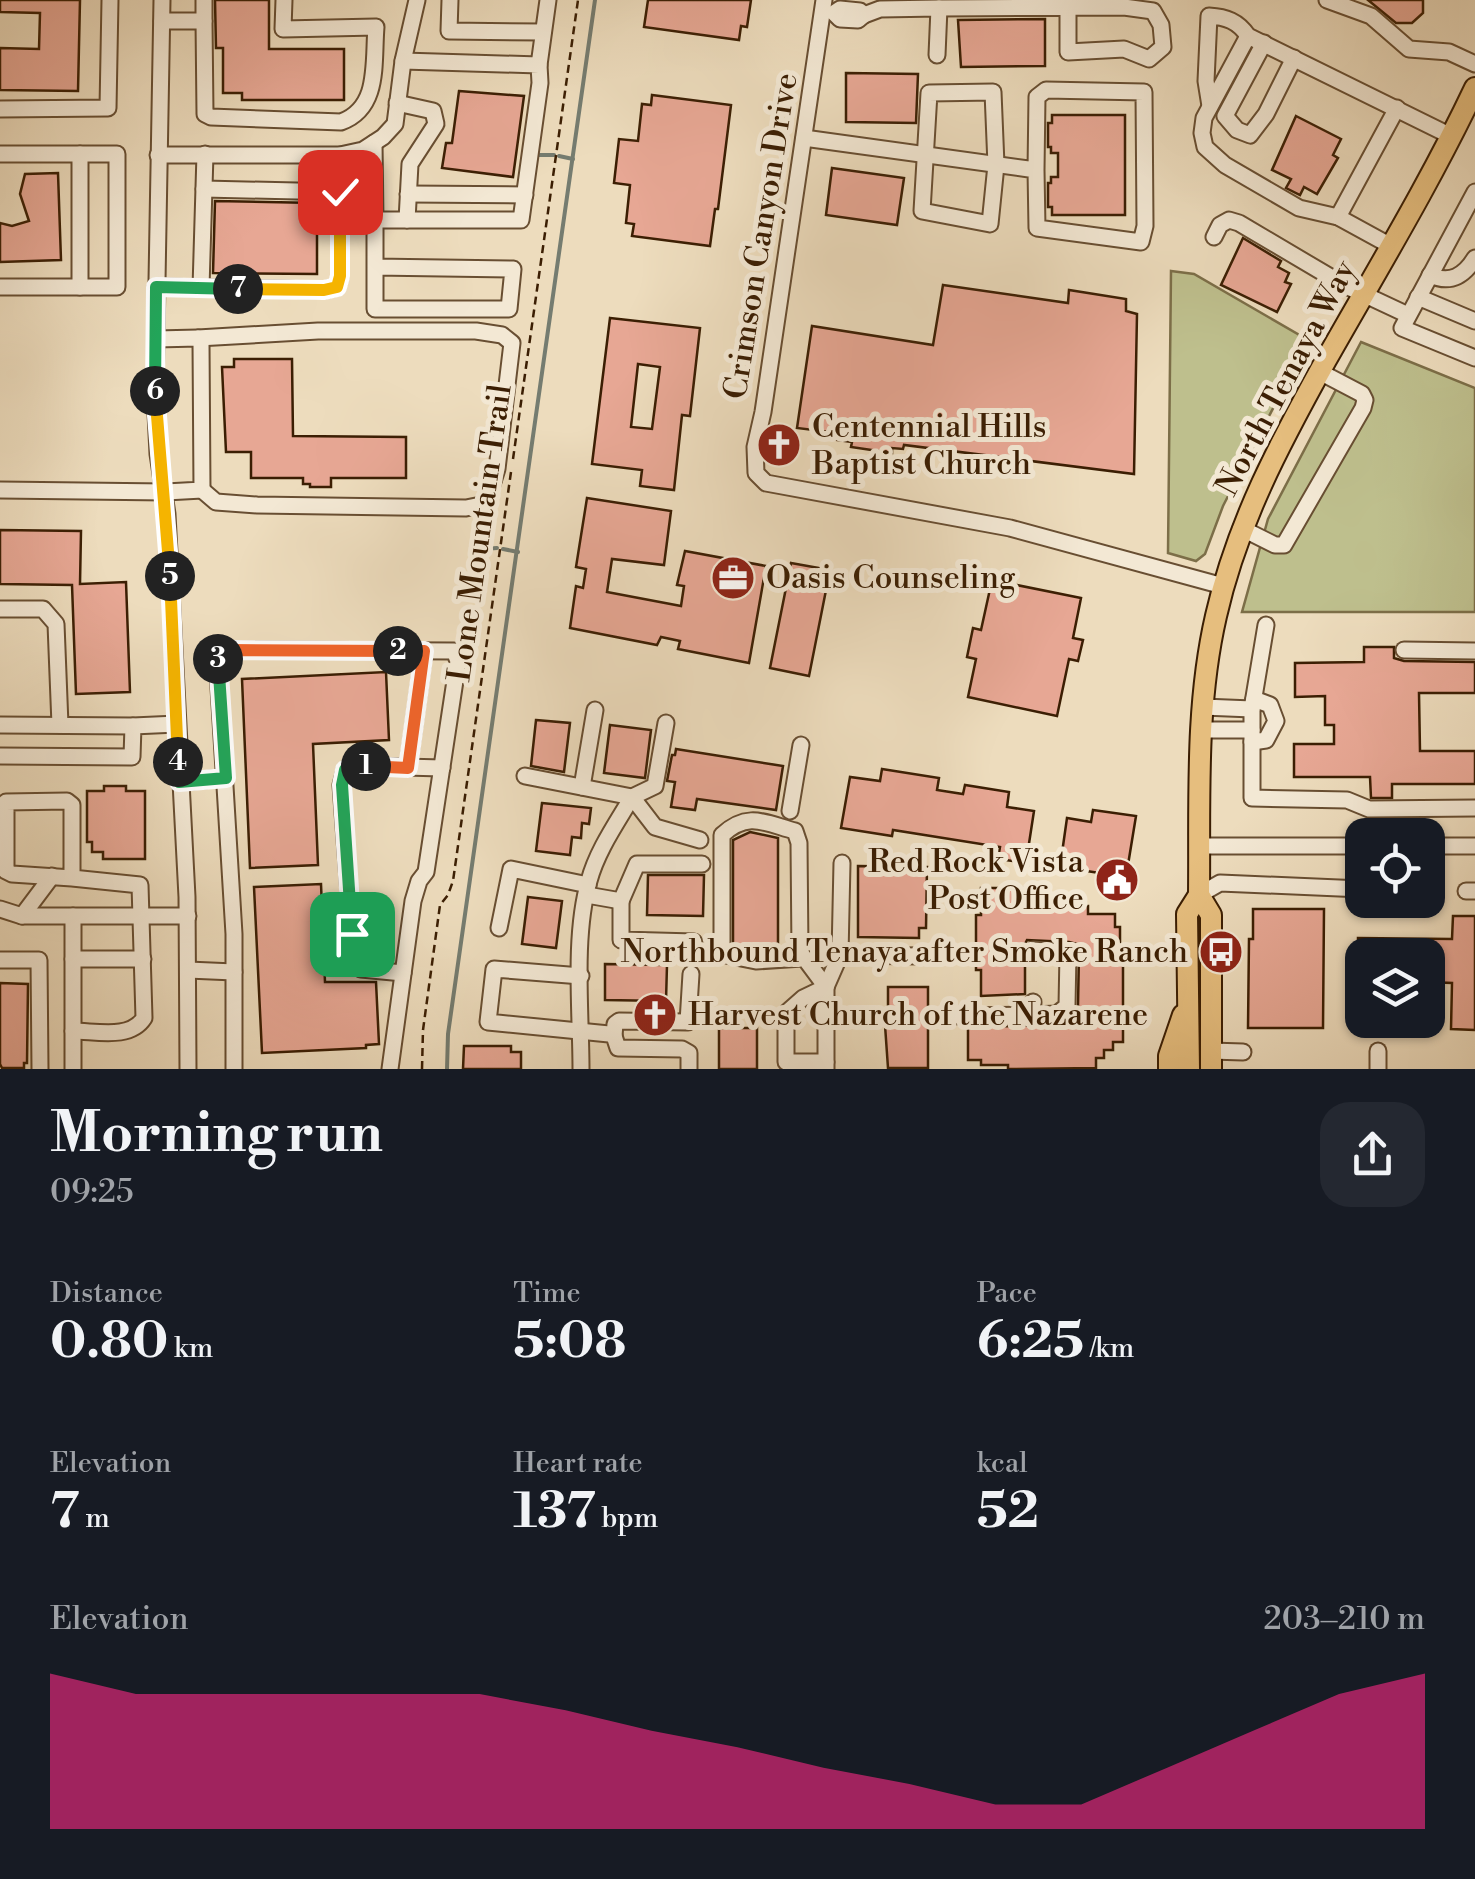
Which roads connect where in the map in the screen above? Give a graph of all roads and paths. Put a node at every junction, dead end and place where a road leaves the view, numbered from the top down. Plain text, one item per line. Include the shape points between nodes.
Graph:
1 (110, 0) edge
2 (162, 0) edge
3 (204, 0) edge
4 (284, 0) edge
5 (417, 0) edge
6 (450, 0) edge
7 (548, 0) edge
8 (578, 0) edge
9 (1327, 0) edge
10 (827, 8) edge
11 (939, 8) junction
12 (1068, 8) junction
13 (162, 21) junction
14 (204, 21) junction
15 (448, 31) junction
16 (543, 32) junction
17 (1248, 36) junction
18 (1264, 43) junction
19 (938, 54) dead end
20 (1294, 58) junction
21 (403, 61) junction
22 (444, 62) junction
23 (538, 64) junction
24 (1475, 64) edge
25 (1475, 88) edge
26 (398, 103) junction
27 (1210, 106) junction
28 (1397, 108) junction
29 (0, 109) edge
30 (1451, 136) junction
31 (804, 138) junction
32 (374, 143) junction
33 (0, 154) edge
34 (80, 154) junction
35 (204, 154) junction
36 (158, 155) junction
37 (340, 155) junction
38 (927, 155) junction
39 (996, 165) junction
40 (1036, 170) junction
41 (204, 190) junction
42 (340, 192) junction
43 (1475, 192) edge
44 (408, 194) junction
45 (525, 194) junction
46 (1338, 217) junction
47 (375, 220) junction
48 (407, 220) junction
49 (1214, 237) dead end
50 (1391, 246) junction
51 (1475, 258) edge
52 (376, 267) junction
53 (1430, 275) junction
54 (0, 287) edge
55 (80, 287) junction
56 (156, 287) junction
57 (201, 288) junction
58 (1363, 295) junction
59 (1418, 297) junction
60 (1408, 315) junction
61 (1475, 321) edge
62 (198, 338) junction
63 (156, 339) junction
64 (1475, 358) edge
65 (1320, 372) junction
66 (0, 490) edge
67 (202, 490) junction
68 (166, 492) junction
69 (1241, 528) junction
70 (1223, 586) junction
71 (0, 609) edge
72 (1266, 625) dead end
73 (1404, 650) dead end
74 (424, 651) junction
75 (1475, 651) edge
76 (1253, 704) junction
77 (1203, 706) junction
78 (595, 710) dead end
79 (666, 722) dead end
80 (177, 724) junction
81 (0, 725) edge
82 (60, 726) junction
83 (133, 726) junction
84 (1202, 730) junction
85 (1252, 736) junction
86 (802, 745) dead end
87 (0, 756) edge
88 (408, 768) junction
89 (442, 768) junction
90 (524, 776) dead end
91 (226, 778) junction
92 (179, 782) junction
93 (582, 787) junction
94 (632, 797) junction
95 (1475, 808) edge
96 (790, 811) dead end
97 (700, 840) dead end
98 (1200, 846) junction
99 (1345, 846) edge
100 (1445, 846) edge
101 (1475, 846) edge
102 (842, 863) dead end
103 (702, 864) dead end
104 (52, 876) junction
105 (72, 878) junction
106 (1345, 888) edge
107 (588, 890) junction
108 (1199, 895) junction
109 (621, 901) junction
110 (0, 909) edge
111 (22, 916) junction
112 (73, 916) junction
113 (142, 916) junction
114 (188, 916) junction
115 (499, 928) dead end
116 (694, 942) dead end
117 (1033, 950) dead end
118 (840, 955) junction
119 (921, 956) dead end
120 (802, 958) junction
121 (73, 959) junction
122 (143, 959) junction
123 (0, 960) edge
124 (188, 970) junction
125 (234, 972) junction
126 (403, 973) junction
127 (691, 974) dead end
128 (581, 976) junction
129 (826, 986) junction
130 (1188, 998) junction
131 (958, 1016) dead end
132 (73, 1031) junction
133 (581, 1032) junction
134 (614, 1036) junction
135 (1378, 1051) dead end
136 (1244, 1052) dead end
137 (1211, 1060) edge
138 (786, 1065) edge
139 (826, 1066) edge
140 (40, 1069) edge
141 (72, 1069) edge
142 (188, 1069) edge
143 (234, 1069) edge
144 (390, 1069) edge
145 (422, 1069) edge
146 (581, 1069) edge
147 (689, 1069) edge
148 (1169, 1069) edge
149 (1189, 1069) edge
150 (1378, 1069) edge

1 - 29 street via 108,108
2 - 13 street
3 - 14 street
4 - 14 street via 283,28 376,28 370,96 356,116 341,122 211,118 205,114
5 - 21 street
6 - 15 street
7 - 16 street
8 - 145 path, Lone Mountain Trail via 454,881 440,905
9 - 24 street via 1371,16 1409,49 1449,52
10 - 11 street via 858,20 880,9
10 - 31 street, Crimson Canyon Drive
11 - 12 street
11 - 19 street
12 - 12 street via 1152,12 1162,25 1163,47 1148,59 1124,49 1068,52
13 - 14 street
13 - 36 street
15 - 16 street
15 - 22 street
16 - 23 street
17 - 18 street
17 - 27 street
17 - 27 street via 1241,25 1209,16
18 - 20 street
18 - 20 street via 1225,116 1237,130 1250,135
20 - 28 street
21 - 22 street
21 - 26 street
22 - 23 street
23 - 45 street
25 - 30 main road, North Tenaya Way
26 - 32 street via 394,124
26 - 44 street via 433,111 436,124 410,164
27 - 46 street via 1202,133 1210,154 1299,208
28 - 30 street
28 - 46 street
30 - 50 main road, North Tenaya Way
31 - 38 street
31 - 70 street, Crimson Canyon Drive via 754,447 760,478 1010,528
32 - 37 street
32 - 47 street
33 - 34 street
34 - 55 street
34 - 55 street via 118,154 117,286
35 - 36 street
35 - 37 street
35 - 41 street
36 - 56 street
37 - 42 street
38 - 39 street
38 - 39 street via 922,212 990,224
38 - 39 street via 929,93 994,92
39 - 40 street
40 - 40 street via 1037,96 1046,90 1144,92 1141,242 1037,228
41 - 42 street
41 - 57 street
42 - 57 street via 337,287
43 - 53 street
44 - 45 street
44 - 48 street
45 - 48 street via 521,220
46 - 50 street
47 - 48 street
47 - 52 street
49 - 58 street via 1220,225 1238,223
50 - 58 main road, North Tenaya Way
51 - 53 street via 1460,276
52 - 52 street via 376,309 509,309 513,269
53 - 59 street
54 - 55 street
56 - 57 street
56 - 63 street
58 - 60 street
58 - 65 main road, North Tenaya Way
59 - 60 street
59 - 61 street
60 - 64 street via 1402,328
62 - 63 street
62 - 67 street
62 - 67 street via 476,331 512,343 497,469 486,504 257,505 216,502
63 - 68 street via 158,454
65 - 69 main road, North Tenaya Way
65 - 69 street via 1362,394 1363,408 1284,545
66 - 68 street
67 - 68 street
68 - 80 street
69 - 70 main road, North Tenaya Way
70 - 77 main road, North Tenaya Way
71 - 82 street via 43,609 56,624
72 - 76 street
73 - 75 street
74 - 88 street
74 - 89 street via 454,651 458,661
74 - 91 street via 217,655
76 - 77 street
76 - 85 street
76 - 85 street via 1270,705 1276,721 1266,740
77 - 84 main road, North Tenaya Way
78 - 93 street
79 - 94 street via 655,786
80 - 83 street
80 - 92 street
81 - 82 street
82 - 83 street
83 - 87 street via 132,757
84 - 85 street
84 - 98 main road, North Tenaya Way
85 - 95 street via 1252,798 1346,800 1369,809
86 - 96 street
88 - 89 street
88 - 126 street via 345,770 342,785 354,962 361,969
89 - 126 street
90 - 93 street
91 - 92 street
91 - 125 street
92 - 114 street
93 - 94 street
94 - 97 street via 655,827
94 - 107 street via 606,839
98 - 99 street
98 - 108 main road, North Tenaya Way
100 - 101 street
102 - 118 street
103 - 109 street via 637,864
104 - 105 street
104 - 105 street via 6,871 6,802 72,805
104 - 111 street
105 - 113 street via 140,884
106 - 108 street via 1220,883
107 - 109 street
107 - 115 street via 511,868
107 - 128 street
108 - 130 main road, North Tenaya Way via 1187,914
108 - 137 main road, North Tenaya Way via 1211,914
109 - 116 street via 621,940
110 - 111 street
111 - 112 street
112 - 113 street
112 - 121 street
113 - 114 street
113 - 122 street
114 - 124 street
117 - 131 street via 1068,953 1067,1006 1057,1014 1032,1009
118 - 119 street
118 - 129 street
120 - 120 street via 795,832 748,819 735,824 722,835 726,956
120 - 129 street
121 - 122 street
121 - 132 street
122 - 132 street via 144,1018 138,1026 128,1032
123 - 140 street via 39,960
124 - 125 street
124 - 142 street
125 - 143 street
126 - 144 street
127 - 134 street via 688,1022 619,1021
128 - 133 street
128 - 133 street via 494,970 488,1022
129 - 138 street via 786,1013
129 - 139 street
130 - 148 main road
130 - 149 main road, North Tenaya Way
132 - 141 street
133 - 134 street
133 - 146 street
134 - 147 street via 618,1048 682,1049 689,1053
135 - 150 street
136 - 137 street
138 - 139 street

